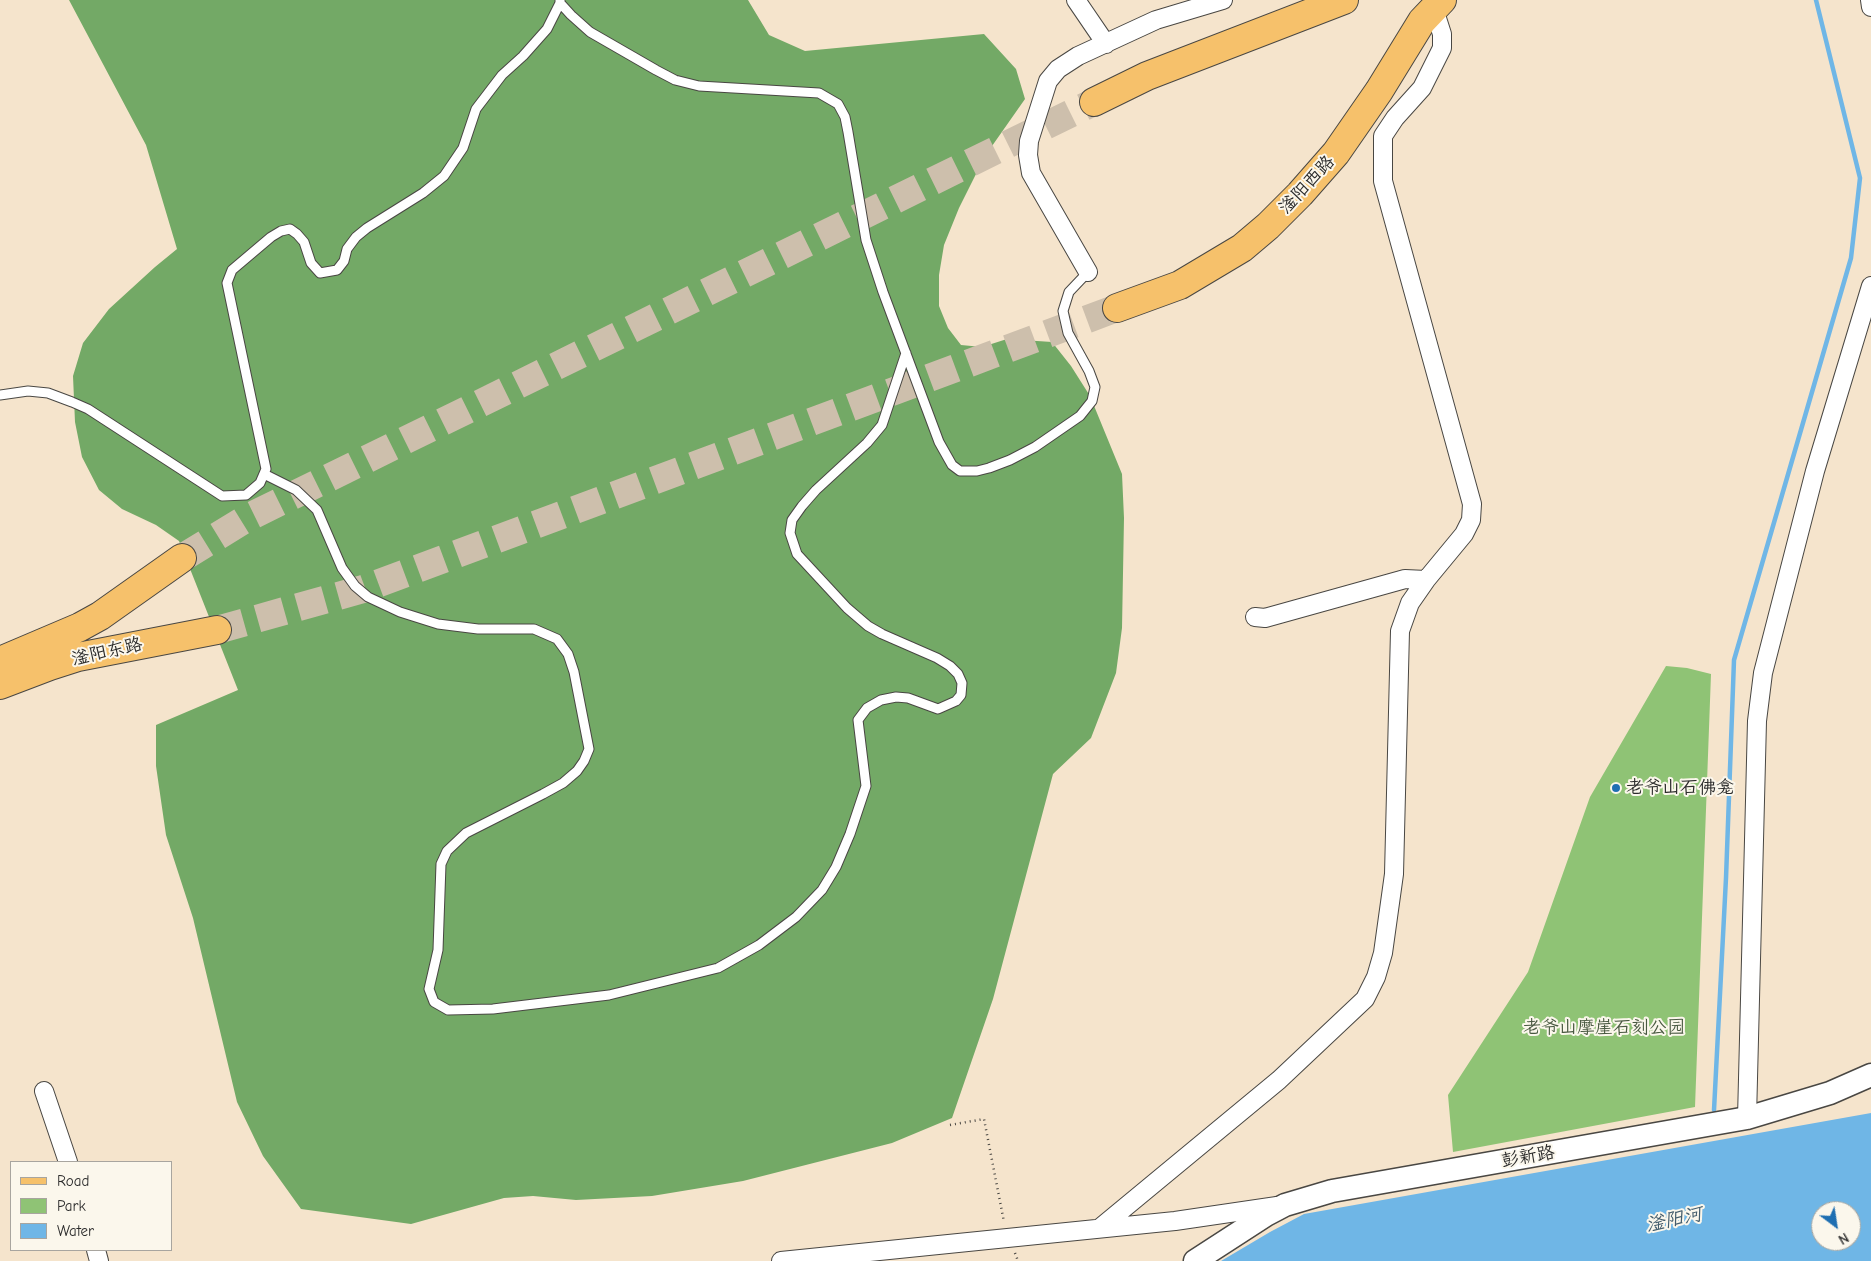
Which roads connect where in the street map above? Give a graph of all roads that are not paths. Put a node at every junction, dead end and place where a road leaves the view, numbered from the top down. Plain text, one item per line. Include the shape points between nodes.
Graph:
1 (1076, 0) edge
2 (1223, 0) edge
3 (1344, 0) edge
4 (1870, 0) edge
5 (560, 1) edge
6 (1438, 5) edge
7 (1871, 7) edge
8 (1106, 44) junction
9 (1094, 102) tunnel mouth
10 (1088, 272) joint
11 (1871, 286) edge
12 (1117, 308) tunnel mouth
13 (906, 353) junction
14 (0, 395) edge
15 (264, 474) junction
16 (182, 558) tunnel mouth
17 (1426, 580) junction
18 (1255, 617) dead end
19 (216, 630) tunnel mouth
20 (0, 660) edge
21 (0, 685) edge
22 (1871, 1075) edge
23 (44, 1091) dead end
24 (1747, 1118) junction
25 (68, 1161) edge
26 (1285, 1205) junction
27 (1100, 1228) junction
28 (782, 1261) edge
29 (1195, 1261) edge

1 - 8 street
2 - 8 street via 1156,20
3 - 9 main road via 1147,76
4 - 7 street
5 - 13 lane via 590,32 675,80 699,86 819,93 838,104 845,117 866,240
5 - 15 lane via 547,29 502,75 476,109 463,148 444,176 367,228 347,249 337,270 320,273 311,263 304,242 290,229 271,237 232,270 228,282 266,469
6 - 12 main road, 滏阳西路 via 1422,21 1336,153 1268,226 1242,248 1180,285
6 - 17 street via 1442,48 1422,88 1394,118 1383,136 1382,155 1382,180 1472,504 1472,520 1464,534
8 - 10 street via 1078,56 1058,69 1048,81 1029,141 1031,173
10 - 13 lane via 1068,292 1063,311 1068,333 1089,370 1095,388 1092,401 1080,416 1055,434 1010,460 976,472 960,471 952,465 939,442
11 - 24 street via 1815,471 1763,673 1757,721
13 - 15 lane via 882,424 867,443 802,506 792,520 790,533 797,554 847,608 882,634 950,666 962,683 961,695 938,709 908,698 881,700 867,708 858,720 866,786 836,867 822,890 796,917 759,945 718,968 609,995 493,1009 448,1010 434,1002 428,988 438,950 441,864 447,851 466,833 563,783 584,761 588,749 568,654 557,640 534,630 438,624 368,597 342,568 317,510 296,490
14 - 15 lane via 28,391 48,393 88,409 222,496 246,495 260,483
16 - 20 main road, 滏阳东路 via 100,616
17 - 18 street via 1405,579 1265,618
17 - 27 street via 1410,603 1400,631 1394,874 1383,953 1365,999 1280,1080
19 - 21 main road, 滏阳东路 via 78,657
22 - 24 street, 彭新路 via 1830,1093
23 - 25 street
24 - 26 street, 彭新路 via 1332,1191
26 - 27 street
26 - 29 street, 彭新路
27 - 28 street

